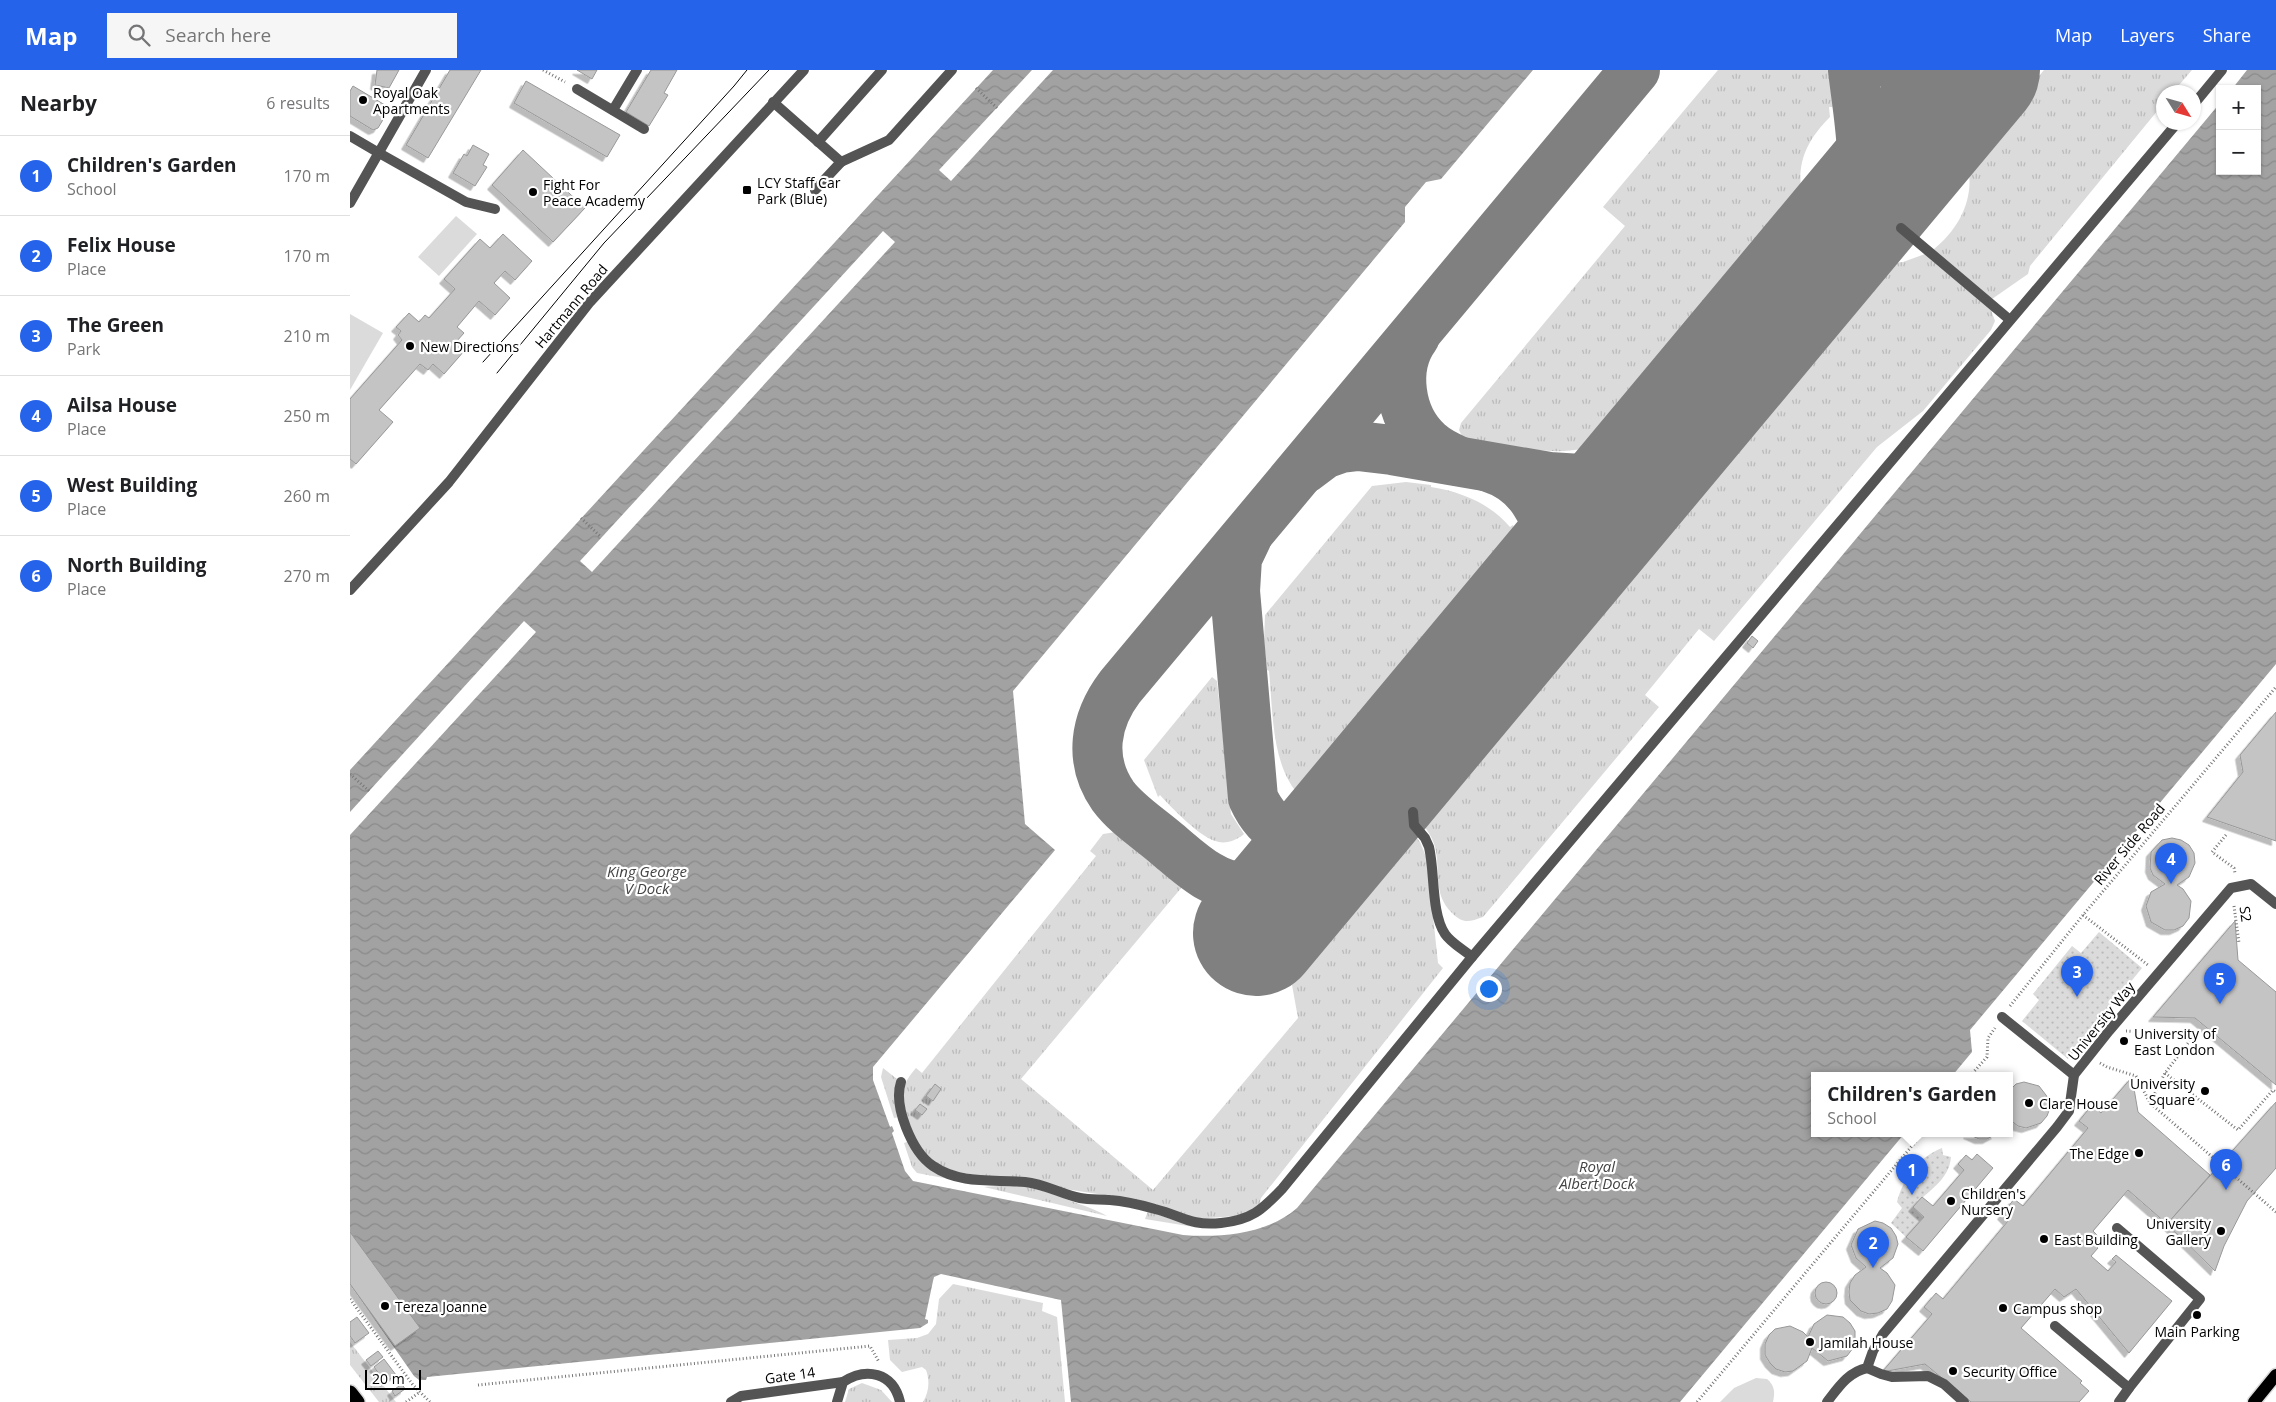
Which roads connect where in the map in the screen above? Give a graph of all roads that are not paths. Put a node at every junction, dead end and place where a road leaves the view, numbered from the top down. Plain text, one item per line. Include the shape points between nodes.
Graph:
1 (426, 70) edge
2 (637, 70) edge
3 (804, 70) edge
4 (882, 70) edge
5 (952, 70) edge
6 (2222, 70) edge
7 (577, 88) road end
8 (2201, 96) edge
9 (773, 102) junction
10 (613, 110) junction
11 (644, 129) dead end
12 (2171, 130) edge
13 (350, 136) edge
14 (818, 142) junction
15 (379, 153) junction
16 (841, 162) junction
17 (815, 190) dead end
18 (350, 204) edge
19 (494, 209) dead end
20 (1901, 228) dead end
21 (2010, 320) junction
22 (350, 590) edge
23 (1412, 812) dead end
24 (2276, 904) edge
25 (1472, 956) junction
26 (2002, 1017) road end
27 (2074, 1075) junction
28 (901, 1082) dead end
29 (2117, 1228) dead end
30 (2055, 1326) dead end
31 (1867, 1368) junction
32 (2276, 1375) edge
33 (843, 1382) junction
34 (2129, 1388) junction
35 (350, 1393) edge
36 (357, 1402) edge
37 (730, 1402) edge
38 (837, 1402) edge
39 (900, 1402) edge
40 (1827, 1402) edge
41 (1964, 1402) edge
42 (2119, 1402) edge
43 (2254, 1402) edge

1 - 15 street
2 - 10 street
3 - 9 street, Hartmann Road
4 - 14 street
5 - 16 street via 889,140
6 - 8 street
7 - 10 street
9 - 14 street
9 - 22 street, Hartmann Road via 590,302 450,482
10 - 11 street
12 - 21 street
13 - 15 street
14 - 16 street
15 - 18 street
15 - 19 street via 466,202
16 - 17 street
20 - 21 street
21 - 25 street
23 - 25 street via 1414,825 1429,847 1442,928 1446,936
24 - 27 street, University Way via 2251,884 2234,887
25 - 28 street via 1282,1189 1264,1209 1237,1220 1205,1224 1190,1222 1152,1208 1082,1198 1040,1185 981,1182 943,1172 925,1160 911,1140 900,1104 898,1089
26 - 27 street
27 - 31 street, University Way via 2069,1111 1883,1334
29 - 34 street via 2200,1299
30 - 34 street
31 - 40 street via 1847,1377
31 - 41 street via 1892,1376 1928,1376
32 - 43 main road
33 - 37 street, Gate 14 via 742,1396
33 - 38 street
33 - 39 street, Gate 14 via 864,1373 880,1376 897,1391
34 - 42 street
35 - 36 highway

